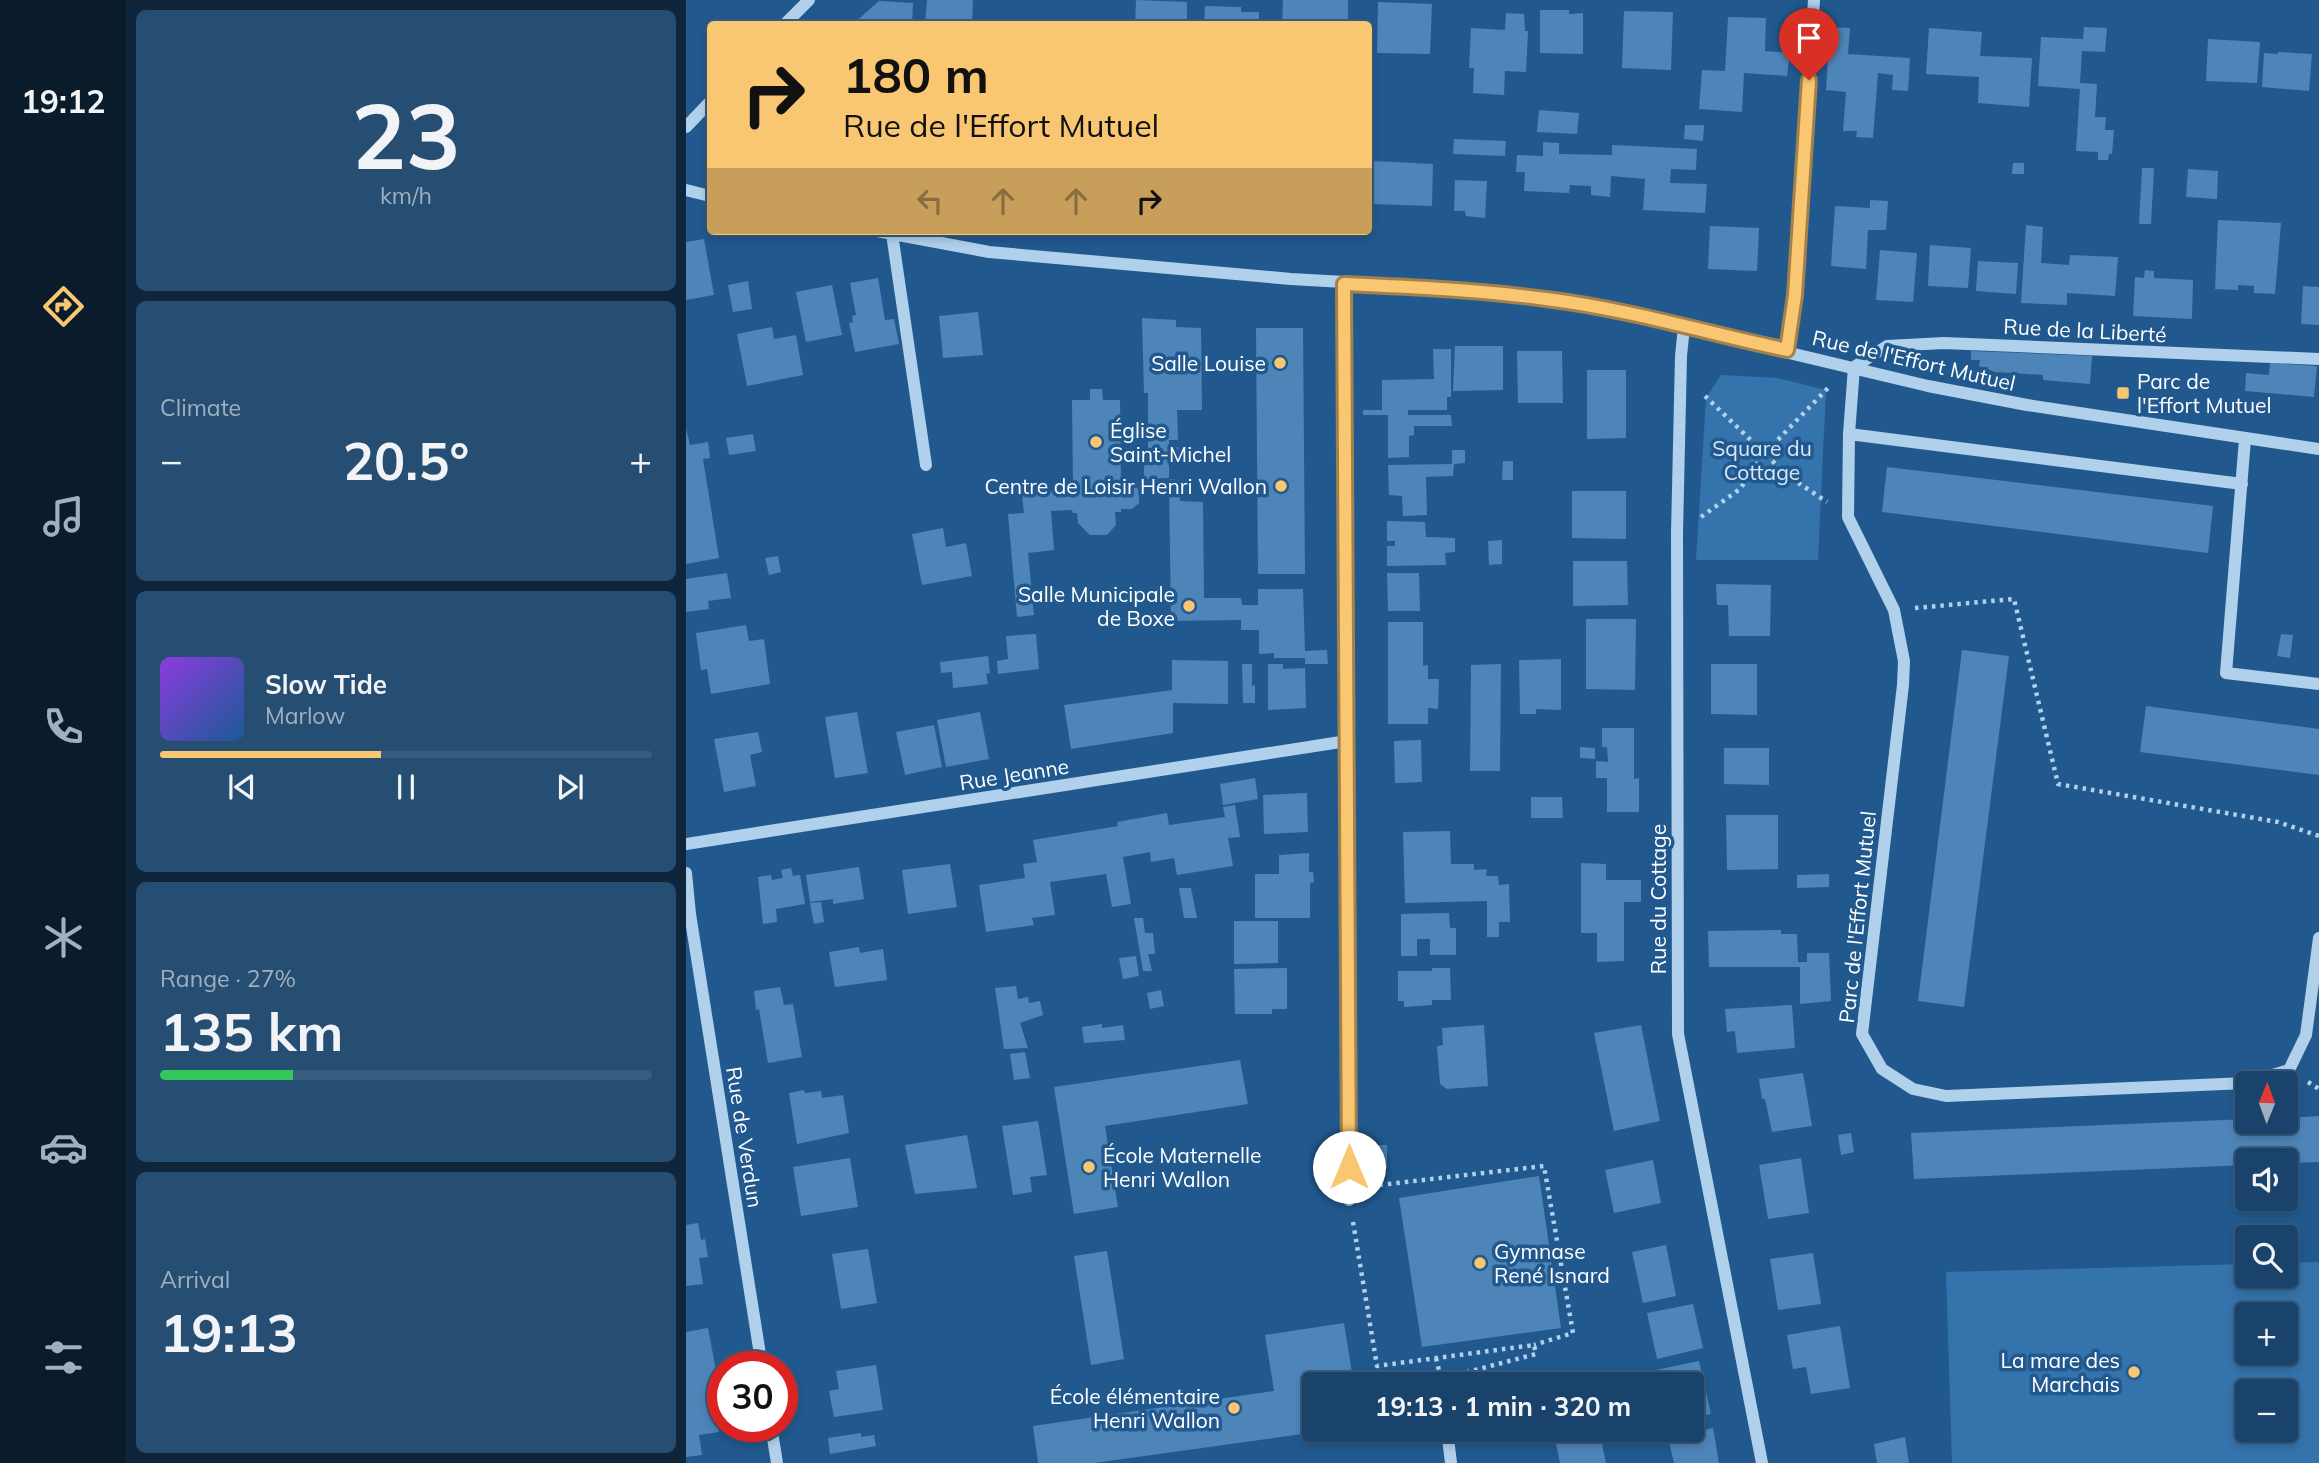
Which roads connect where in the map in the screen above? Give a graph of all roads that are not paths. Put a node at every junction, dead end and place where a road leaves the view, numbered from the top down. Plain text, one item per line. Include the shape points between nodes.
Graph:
1 (809, 0) edge
2 (1814, 0) edge
3 (788, 21) edge
4 (707, 105) edge
5 (686, 127) edge
6 (686, 190) edge
7 (707, 195) edge
8 (892, 235) edge
9 (897, 235) edge
10 (1344, 284) junction
11 (1684, 327) junction
12 (1787, 350) junction
13 (2319, 359) edge
14 (1852, 366) junction
15 (1849, 434) junction
16 (2245, 439) junction
17 (2319, 449) edge
18 (926, 465) dead end
19 (2242, 484) junction
20 (2319, 684) edge
21 (1347, 741) junction
22 (686, 844) edge
23 (686, 873) edge
24 (688, 914) edge
25 (2319, 938) edge
26 (1349, 1194) road end
27 (759, 1351) edge
28 (774, 1442) edge
29 (1448, 1442) edge
30 (777, 1463) edge
31 (1451, 1463) edge
32 (1762, 1463) edge

1 - 3 street
2 - 12 street via 1795,295
4 - 5 street
6 - 7 street
8 - 18 street
9 - 10 street, Rue de l'Effort Mutuel via 989,252
10 - 11 street, Rue de l'Effort Mutuel via 1548,299
10 - 21 street
11 - 12 street, Rue de l'Effort Mutuel
11 - 32 street, Rue du Cottage via 1677,533 1678,1034
12 - 14 street, Rue de l'Effort Mutuel
13 - 14 street, Rue de la Liberté via 1944,343 1887,346
14 - 15 street, Parc de l'Effort Mutuel
14 - 16 street, Rue de l'Effort Mutuel via 2027,405
15 - 19 street
15 - 25 street, Parc de l'Effort Mutuel via 1848,517 1894,610 1903,661 1862,1034 1882,1069 1913,1089 1947,1096 2246,1083 2289,1070 2301,1047
16 - 17 street, Rue de l'Effort Mutuel
16 - 19 street
19 - 20 street via 2226,673
21 - 22 street, Rue Jeanne
21 - 26 street
23 - 24 street, Rue de Verdun
24 - 27 street, Rue de Verdun
28 - 30 street
29 - 31 street

